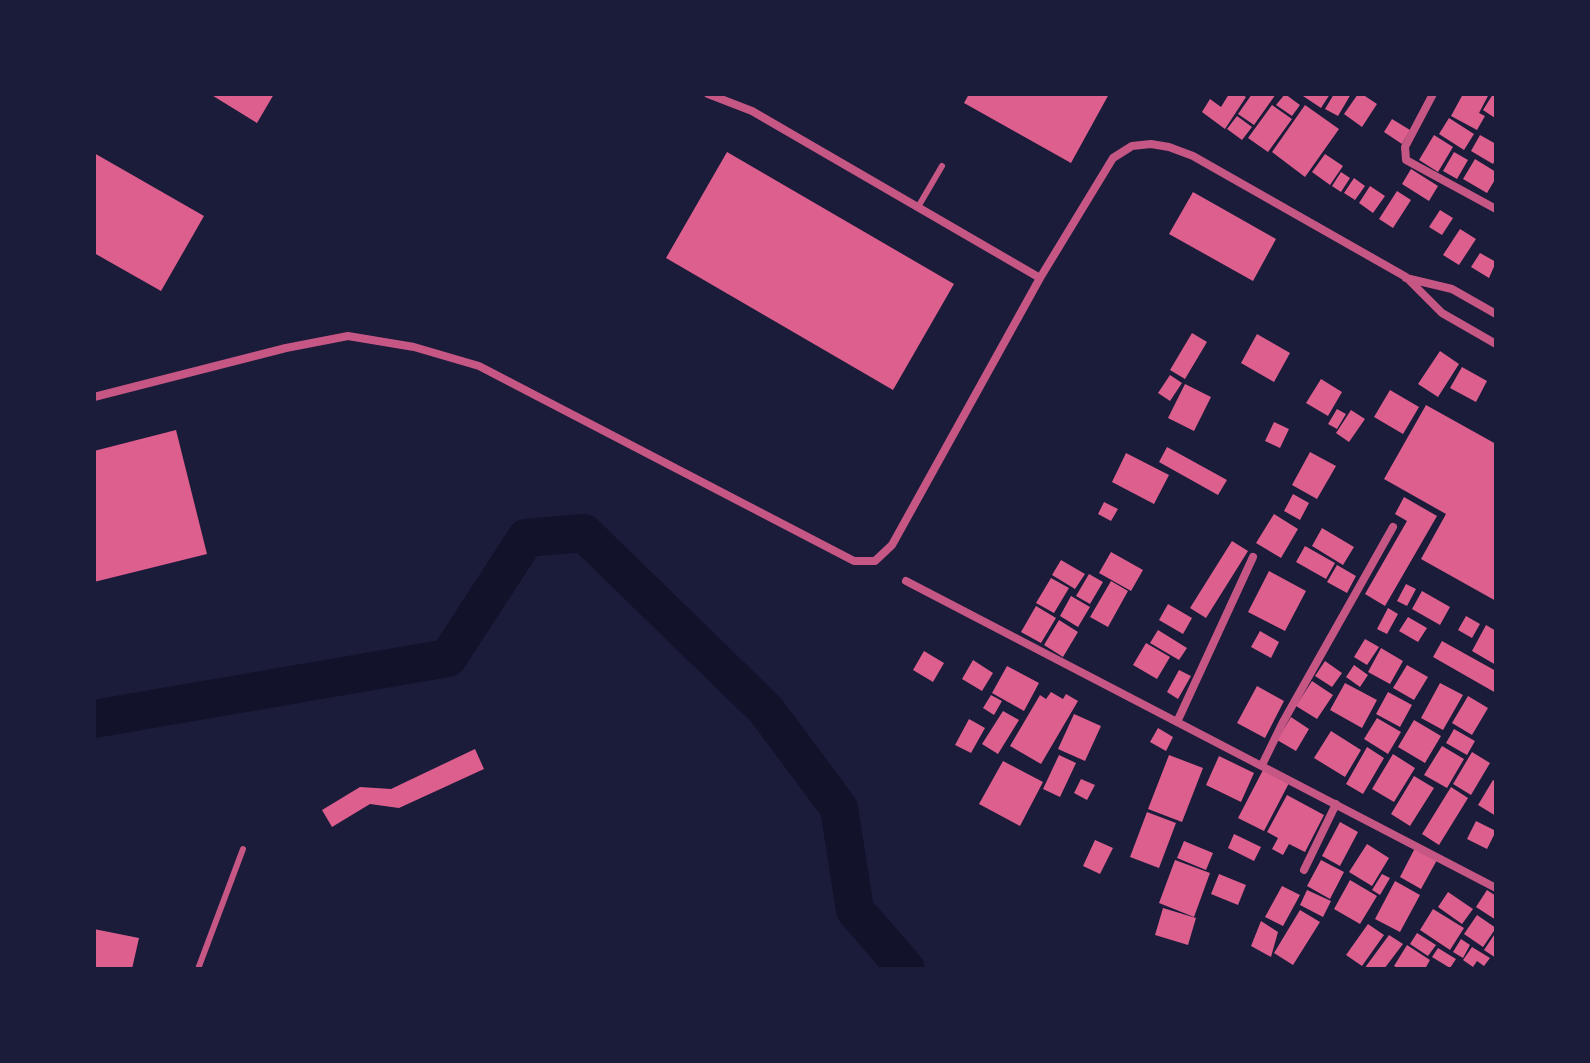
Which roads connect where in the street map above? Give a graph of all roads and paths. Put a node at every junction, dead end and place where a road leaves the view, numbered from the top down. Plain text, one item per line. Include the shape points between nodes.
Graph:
1 (708, 94) edge
2 (1433, 94) edge
3 (942, 166) dead end
4 (918, 207) junction
5 (1496, 209) edge
6 (1406, 277) junction
7 (1040, 278) junction
8 (1496, 314) edge
9 (1496, 344) edge
10 (94, 397) edge
11 (1393, 527) dead end
12 (1253, 557) dead end
13 (906, 581) dead end
14 (1177, 722) junction
15 (1262, 765) junction
16 (1336, 804) junction
17 (243, 849) dead end
18 (1304, 870) dead end
19 (1496, 888) edge
20 (198, 969) edge

1 - 4 street via 752,111
2 - 5 street via 1405,147 1406,160
3 - 4 lane
4 - 7 street
6 - 7 street via 1193,156 1151,144 1132,146 1113,158
6 - 8 street via 1452,289
6 - 9 street via 1442,313
7 - 10 street via 892,545 875,561 854,561 479,366 414,347 348,336
11 - 15 street
12 - 14 street
13 - 14 street
14 - 15 street
15 - 16 street
16 - 18 street
16 - 19 street
17 - 20 lane

